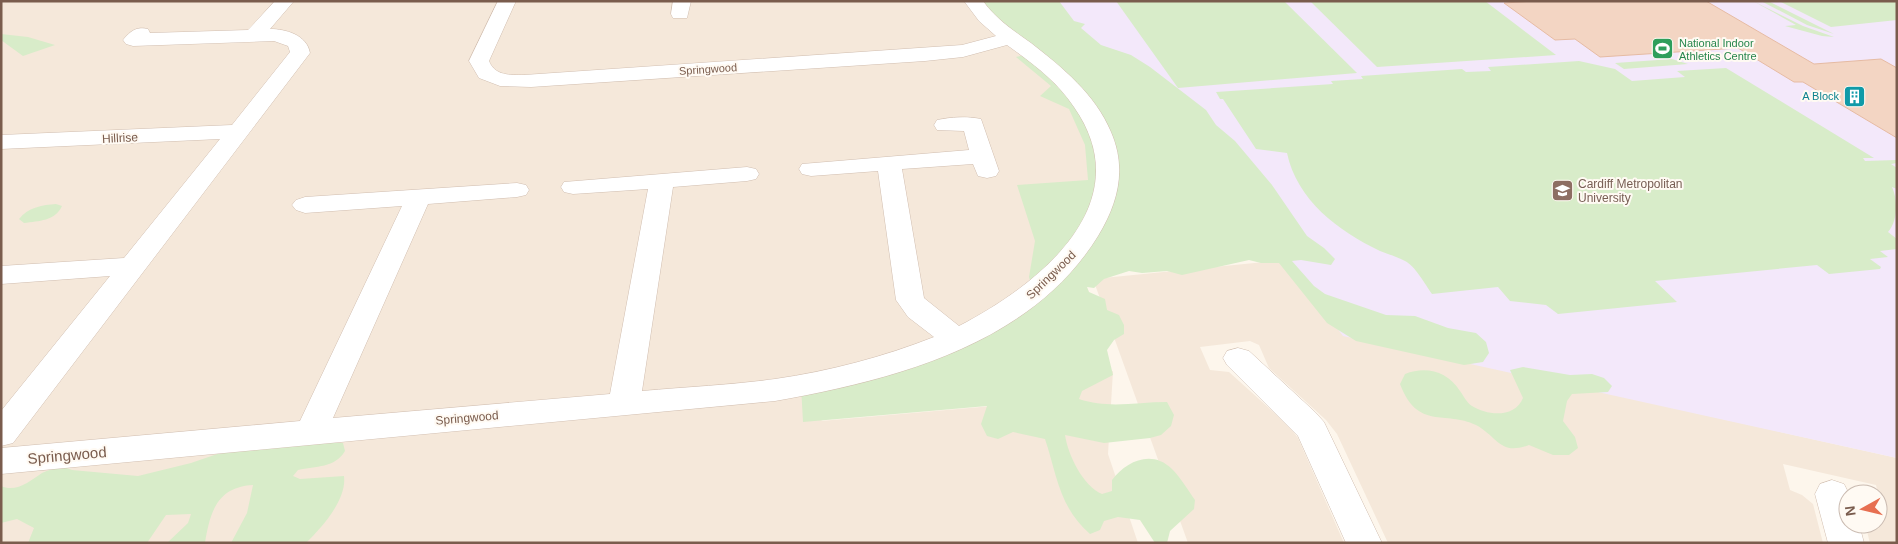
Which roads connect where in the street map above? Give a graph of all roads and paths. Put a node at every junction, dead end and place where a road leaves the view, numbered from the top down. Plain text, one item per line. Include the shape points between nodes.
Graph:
1 (285, 1) edge
2 (507, 1) edge
3 (973, 1) edge
4 (141, 33) dead end
5 (254, 35) junction
6 (1010, 38) junction
7 (946, 125) dead end
8 (239, 131) junction
9 (1, 142) edge
10 (888, 164) junction
11 (812, 169) dead end
12 (747, 174) dead end
13 (662, 181) junction
14 (572, 187) dead end
15 (517, 190) dead end
16 (420, 196) junction
17 (305, 205) dead end
18 (133, 266) junction
19 (1, 275) edge
20 (956, 338) junction
21 (1238, 358) dead end
22 (624, 404) junction
23 (311, 432) junction
24 (1, 434) edge
25 (1, 461) edge
26 (1832, 494) dead end
27 (1364, 543) edge
28 (1846, 543) edge

1 - 5 street
2 - 6 street, Springwood via 479,61 485,74 508,80 925,55 963,51
3 - 6 street, Springwood via 986,18
4 - 5 street via 133,40
5 - 8 street via 292,39 298,43 300,53
6 - 20 street, Springwood via 1076,91 1106,148 1107,185 1102,206 1089,233 1058,273 1008,312
7 - 10 street via 973,124 985,163
8 - 9 street, Hillrise
8 - 18 street
10 - 11 street
10 - 20 street via 910,300 918,310
12 - 13 street
13 - 14 street
13 - 22 street
15 - 16 street
16 - 17 street
16 - 23 street
18 - 19 street
18 - 24 street
20 - 22 street, Springwood via 897,362 801,386
21 - 27 street via 1312,431
22 - 23 street, Springwood
23 - 25 street, Springwood
26 - 28 street

